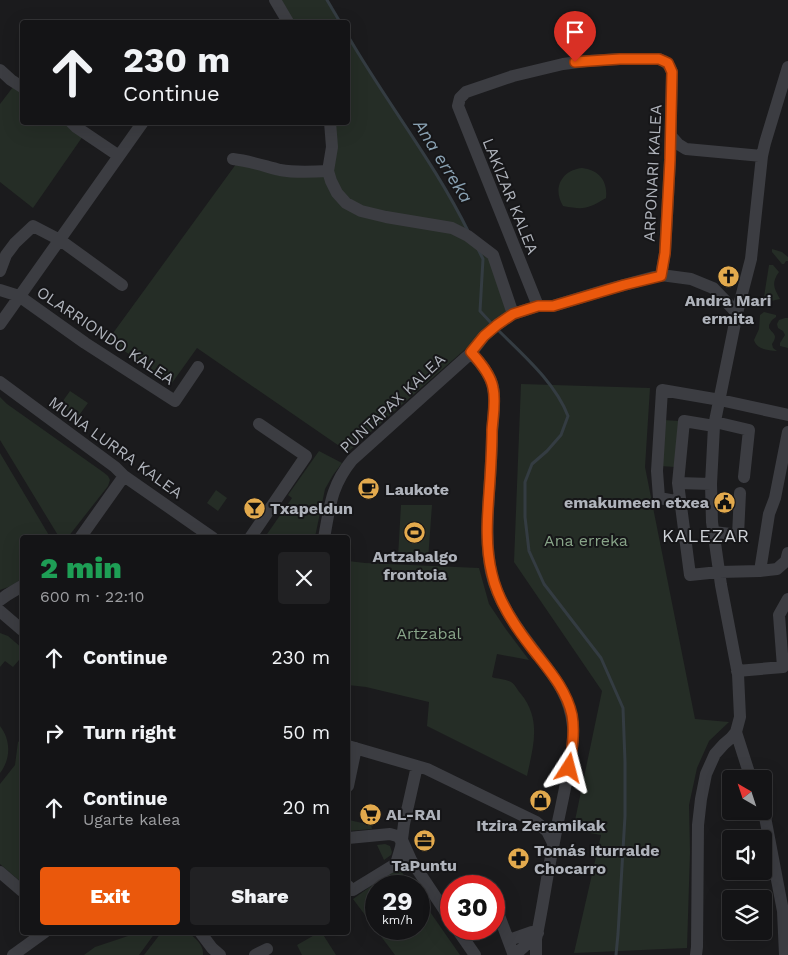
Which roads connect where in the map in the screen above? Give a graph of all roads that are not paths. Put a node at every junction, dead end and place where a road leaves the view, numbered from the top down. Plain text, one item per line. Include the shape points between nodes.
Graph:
1 (275, 0) edge
2 (287, 20) edge
3 (788, 67) edge
4 (0, 70) edge
5 (20, 86) edge
6 (460, 98) joint
7 (74, 125) edge
8 (141, 125) edge
9 (330, 125) edge
10 (670, 136) junction
11 (686, 149) junction
12 (119, 156) junction
13 (762, 156) junction
14 (233, 159) dead end
15 (670, 160) junction
16 (328, 171) junction
17 (60, 240) junction
18 (0, 271) edge
19 (661, 276) junction
20 (122, 286) dead end
21 (0, 290) edge
22 (20, 296) junction
23 (538, 306) junction
24 (737, 313) junction
25 (513, 314) junction
26 (0, 324) edge
27 (471, 352) junction
28 (198, 367) dead end
29 (0, 382) edge
30 (720, 400) junction
31 (788, 415) edge
32 (259, 424) dead end
33 (714, 424) junction
34 (788, 432) edge
35 (124, 476) junction
36 (744, 477) dead end
37 (678, 483) junction
38 (711, 484) junction
39 (740, 492) dead end
40 (681, 502) junction
41 (714, 532) junction
42 (82, 535) edge
43 (209, 535) edge
44 (252, 535) edge
45 (325, 535) edge
46 (788, 553) edge
47 (760, 571) junction
48 (719, 572) junction
49 (20, 587) edge
50 (788, 599) edge
51 (0, 600) edge
52 (0, 611) edge
53 (0, 621) edge
54 (19, 628) edge
55 (737, 671) junction
56 (785, 671) edge
57 (736, 732) junction
58 (352, 747) edge
59 (350, 766) edge
60 (417, 766) junction
61 (748, 770) edge
62 (559, 816) junction
63 (766, 820) edge
64 (536, 822) junction
65 (350, 838) edge
66 (402, 840) junction
67 (554, 843) junction
68 (408, 856) junction
69 (396, 864) junction
70 (0, 872) edge
71 (20, 889) edge
72 (350, 889) edge
73 (440, 904) edge
74 (505, 931) edge
75 (538, 933) junction
76 (202, 935) edge
77 (35, 936) edge
78 (465, 940) edge
79 (509, 940) junction
80 (214, 953) edge
81 (512, 953) edge
82 (13, 955) edge
83 (475, 955) edge
84 (534, 955) edge
85 (696, 955) edge
86 (784, 955) edge

1 - 2 street
3 - 13 street
4 - 5 street
6 - 10 street, ARPONARI KALEA via 466,92 512,76 563,64 659,59 668,63 672,72
6 - 23 street, LAKIZAR KALEA via 459,111
7 - 12 street
8 - 12 street, OLARRIONDO KALEA
9 - 16 street via 332,147
10 - 11 street
10 - 15 street, ARPONARI KALEA
11 - 13 street
11 - 15 street
12 - 17 street, OLARRIONDO KALEA
13 - 24 street via 751,259
14 - 16 street via 281,170
15 - 19 street, ARPONARI KALEA
16 - 25 street via 346,203 361,211 452,228 482,246 493,255
17 - 18 street via 33,226 6,255
17 - 20 street
17 - 22 street, OLARRIONDO KALEA
19 - 23 street, PUNTAPAX KALEA via 553,306
19 - 24 street, PUNTAPAX KALEA via 691,279 713,288
21 - 22 street
22 - 26 street, OLARRIONDO KALEA
22 - 28 street, OLARRIONDO KALEA via 84,343 175,401
23 - 25 street, PUNTAPAX KALEA
24 - 30 street
25 - 27 street, PUNTAPAX KALEA via 484,336
27 - 45 street, PUNTAPAX KALEA via 346,467 333,491
27 - 62 street via 484,368 493,388 487,518 491,572 505,609 557,681 570,706 572,751
29 - 35 street, MUNA LURRA KALEA
30 - 31 street
30 - 33 street
30 - 40 street via 662,390 657,471 659,498
32 - 44 street via 306,456
33 - 36 street via 749,430
33 - 37 street via 684,421
33 - 38 street
34 - 47 street
35 - 42 street
35 - 43 street, MUNA LURRA KALEA
37 - 38 street
37 - 40 street
38 - 41 street
39 - 41 street via 738,535
40 - 48 street via 690,575
41 - 48 street
46 - 47 street via 786,562 777,569
47 - 48 street
48 - 55 street
49 - 51 street
50 - 56 street via 779,615
52 - 54 street
53 - 54 street
55 - 56 street
55 - 57 street via 740,717
57 - 61 street
57 - 85 street via 715,754 706,774 701,799
58 - 59 street
58 - 60 street
60 - 64 street
60 - 66 street
62 - 64 street via 549,822
62 - 67 street
63 - 86 street via 784,911
64 - 67 street
65 - 66 street via 390,834
66 - 68 street
66 - 69 street
67 - 75 street
68 - 69 street
68 - 73 street
69 - 72 street
70 - 71 street
74 - 79 street
75 - 79 street
75 - 81 street
75 - 84 street
76 - 80 street
77 - 82 street
78 - 83 street
79 - 81 street
81 - 84 street

